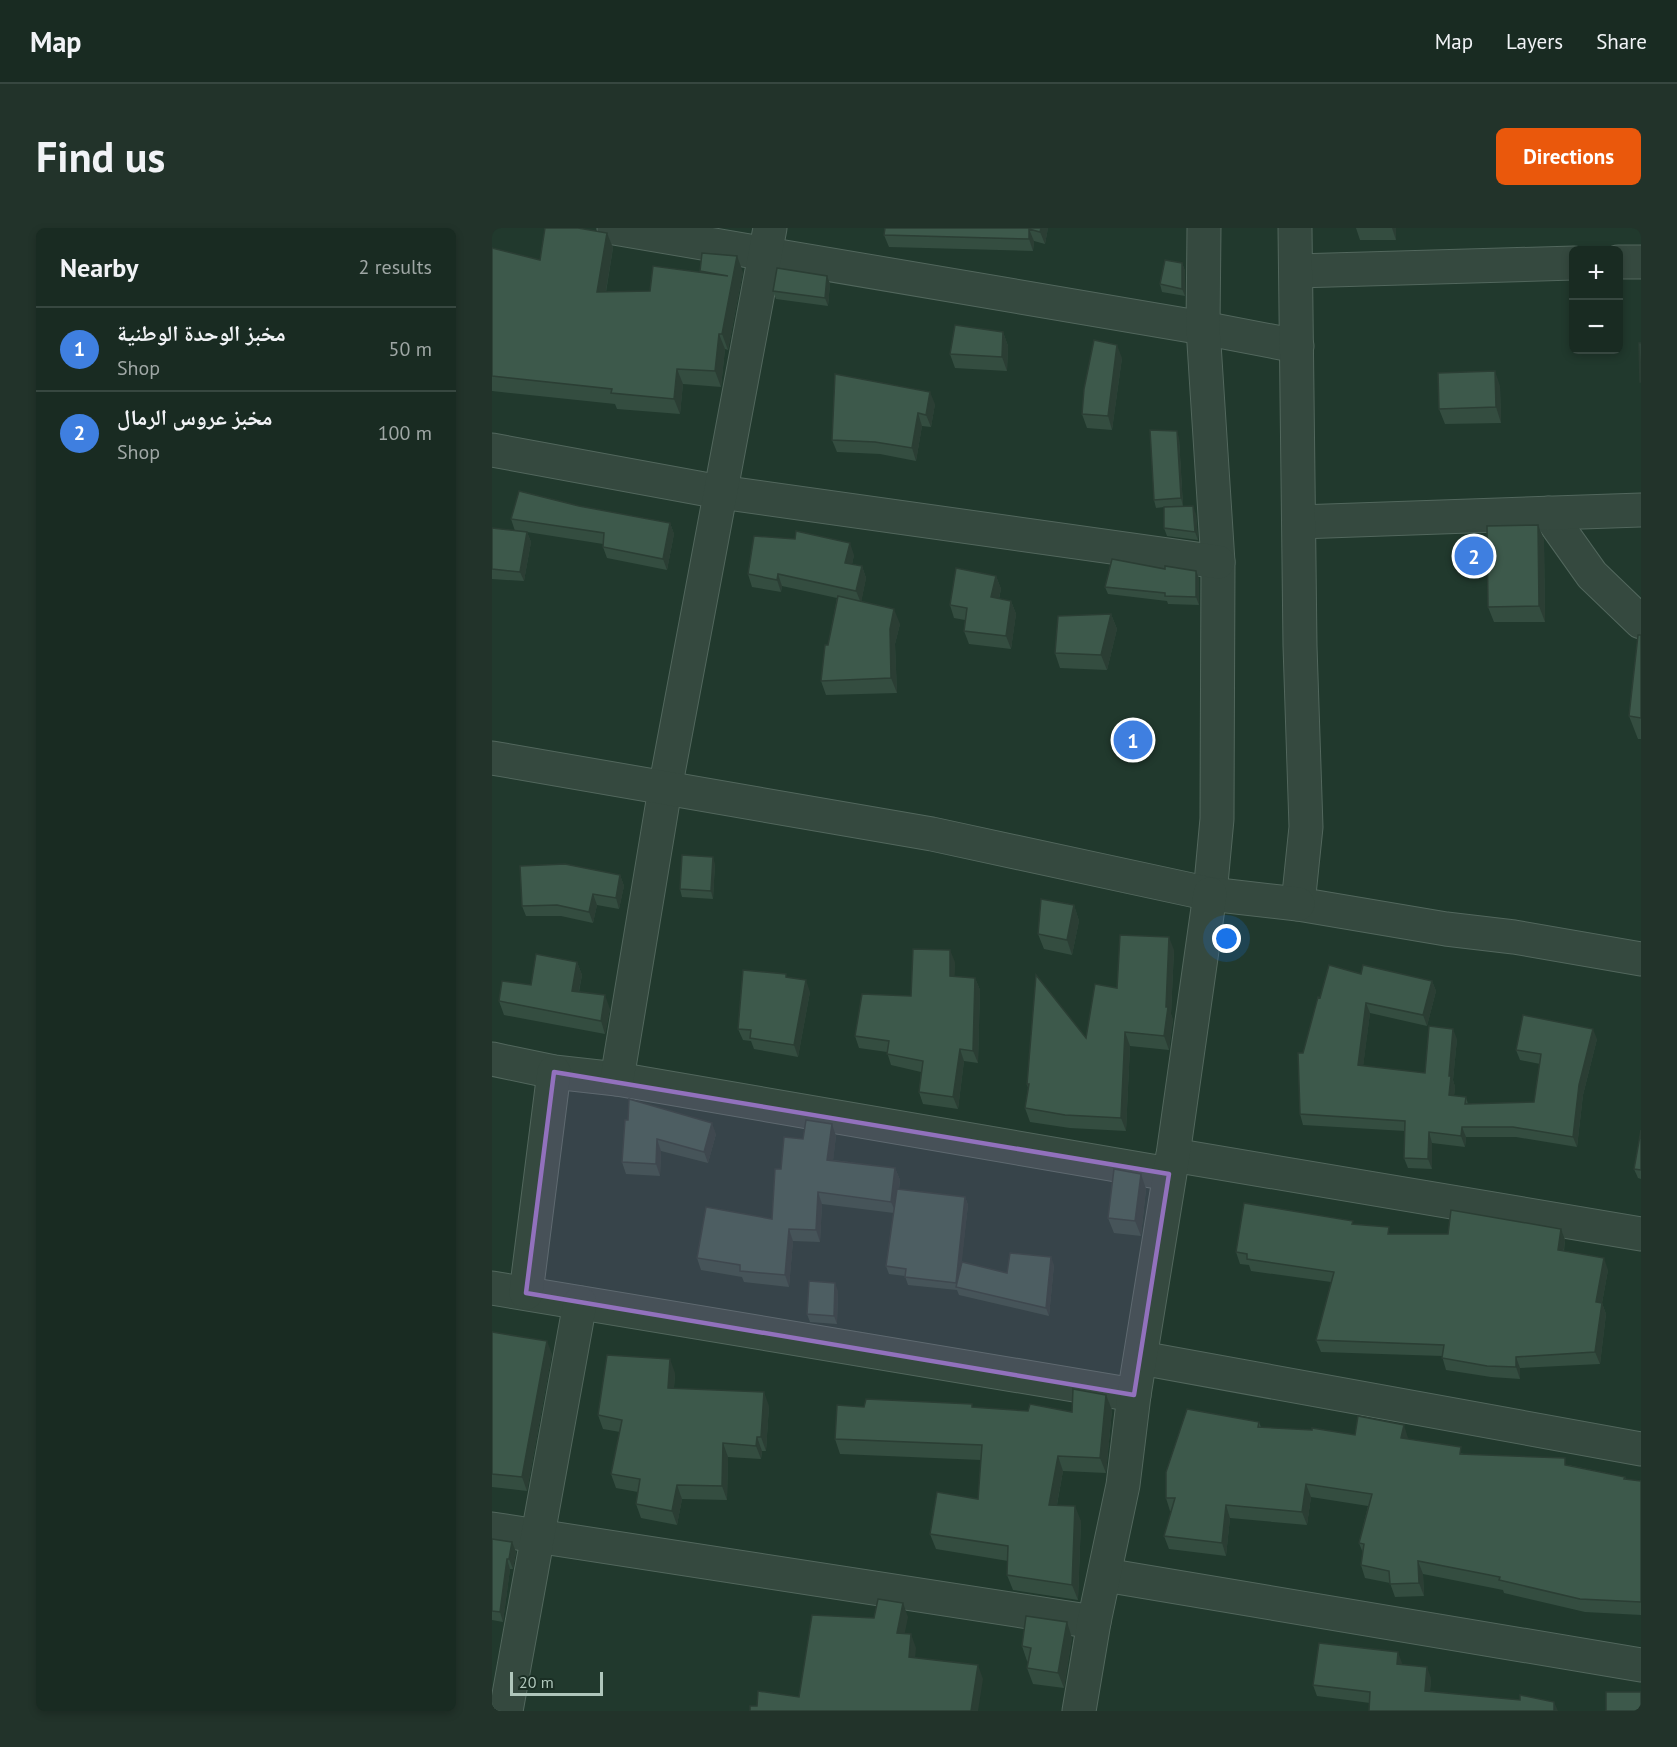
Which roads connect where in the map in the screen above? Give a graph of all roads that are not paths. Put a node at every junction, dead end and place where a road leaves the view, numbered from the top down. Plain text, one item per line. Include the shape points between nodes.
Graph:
1 (614, 228) edge
2 (1204, 228) edge
3 (1295, 228) edge
4 (767, 241) edge
5 (1623, 262) edge
6 (1641, 262) edge
7 (1569, 263) edge
8 (1296, 271) junction
9 (1203, 328) junction
10 (1297, 346) junction
11 (492, 450) edge
12 (720, 492) junction
13 (1641, 510) edge
14 (1548, 513) junction
15 (1299, 522) junction
16 (1218, 562) junction
17 (1641, 622) edge
18 (492, 758) edge
19 (665, 789) junction
20 (1210, 894) junction
21 (1298, 904) junction
22 (1641, 960) edge
23 (492, 1059) edge
24 (554, 1072) junction
25 (618, 1079) junction
26 (1172, 1164) junction
27 (1641, 1234) edge
28 (492, 1288) edge
29 (526, 1293) junction
30 (580, 1303) junction
31 (1140, 1358) junction
32 (1134, 1395) junction
33 (1641, 1449) edge
34 (492, 1529) edge
35 (538, 1537) junction
36 (1105, 1575) junction
37 (1094, 1622) junction
38 (1641, 1665) edge
39 (506, 1711) edge
40 (1079, 1711) edge

1 - 4 street
2 - 9 street
3 - 8 street
4 - 9 street
4 - 12 street
5 - 6 street
7 - 8 street
8 - 10 street
9 - 10 street
9 - 16 street
10 - 15 street
11 - 12 street
12 - 16 street
12 - 19 street
13 - 14 street
14 - 15 street
14 - 17 street via 1592,575
15 - 21 street via 1306,827
16 - 20 street via 1217,819
18 - 19 street
19 - 20 street via 932,834
19 - 25 street
20 - 21 street
20 - 26 street
21 - 22 street
23 - 24 street
24 - 25 street
24 - 29 street
25 - 26 street
26 - 27 street
26 - 31 street
28 - 29 street
29 - 30 street
30 - 32 street
30 - 35 street
31 - 32 street
31 - 33 street
32 - 36 street
34 - 35 street
35 - 37 street
35 - 39 street
36 - 37 street
36 - 38 street
37 - 40 street

